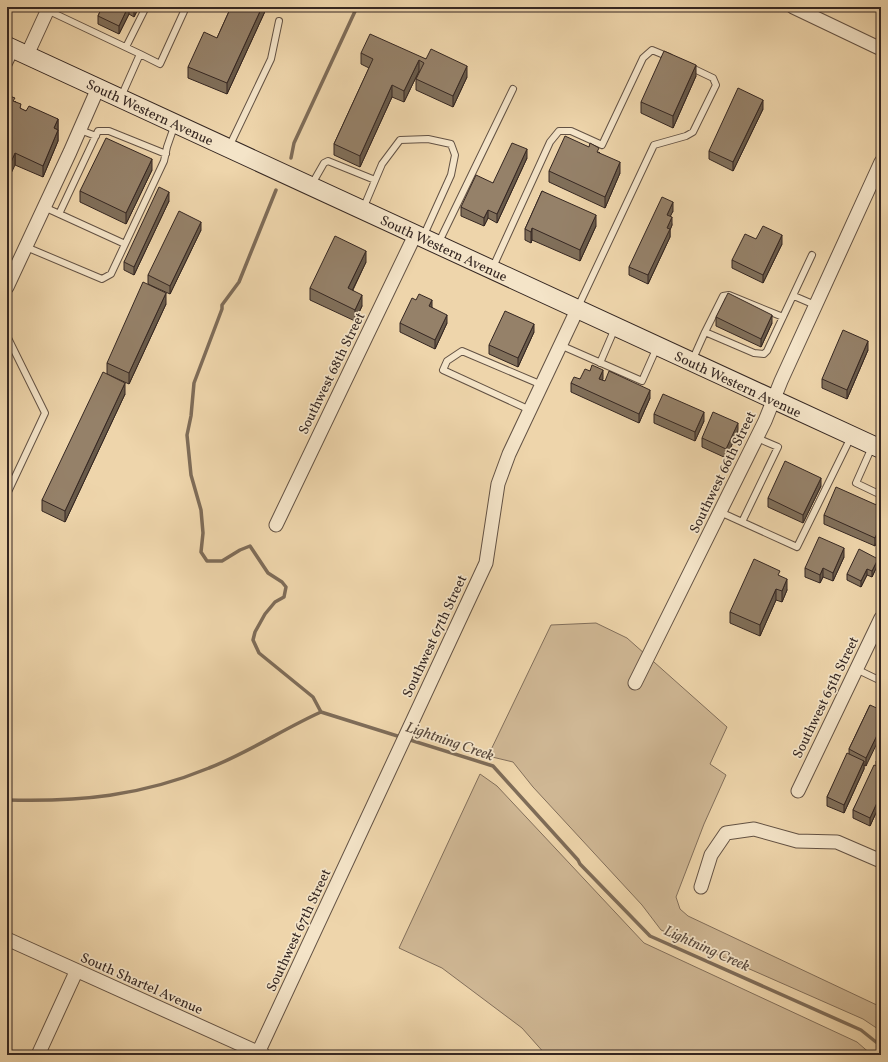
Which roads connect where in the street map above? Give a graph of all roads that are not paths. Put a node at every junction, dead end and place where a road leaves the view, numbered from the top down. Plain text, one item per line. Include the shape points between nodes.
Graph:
1 (146, 7) edge
2 (186, 7) edge
3 (793, 7) edge
4 (48, 9) edge
5 (279, 21) dead end
6 (126, 47) junction
7 (881, 49) edge
8 (17, 50) edge
9 (140, 54) junction
10 (679, 62) edge
11 (686, 65) edge
12 (7, 68) edge
13 (98, 88) junction
14 (513, 89) dead end
15 (121, 98) junction
16 (175, 124) junction
17 (80, 130) junction
18 (96, 136) junction
19 (228, 148) junction
20 (166, 154) junction
21 (881, 162) edge
22 (375, 180) junction
23 (311, 187) junction
24 (44, 207) junction
25 (362, 210) junction
26 (59, 214) junction
27 (425, 240) junction
28 (125, 244) junction
29 (26, 246) junction
30 (812, 255) dead end
31 (491, 270) junction
32 (7, 287) edge
33 (794, 296) junction
34 (815, 305) junction
35 (577, 310) junction
36 (783, 317) junction
37 (615, 328) junction
38 (705, 332) junction
39 (7, 336) edge
40 (560, 345) junction
41 (657, 347) junction
42 (691, 362) junction
43 (600, 363) junction
44 (542, 385) junction
45 (773, 400) junction
46 (530, 410) junction
47 (852, 436) junction
48 (757, 438) junction
49 (877, 448) edge
50 (7, 477) edge
51 (14, 479) junction
52 (7, 494) edge
53 (881, 495) edge
54 (720, 512) junction
55 (742, 522) junction
56 (276, 524) dead end
57 (881, 618) edge
58 (856, 669) junction
59 (881, 681) edge
60 (635, 683) dead end
61 (798, 791) dead end
62 (881, 861) edge
63 (701, 888) dead end
64 (7, 939) edge
65 (76, 972) junction
66 (260, 1054) edge
67 (38, 1055) edge

1 - 6 lane
2 - 9 lane via 160,64
3 - 7 street
4 - 6 lane
4 - 8 street
5 - 19 lane via 271,59
6 - 9 lane
8 - 12 lane
8 - 13 main road, South Western Avenue
9 - 15 lane
10 - 31 lane via 652,50 646,53 602,145 571,130 560,131 555,136
11 - 35 lane via 713,78 716,85 693,132 654,145
13 - 15 main road, South Western Avenue
13 - 17 street
14 - 27 lane
15 - 16 main road, South Western Avenue
16 - 19 main road, South Western Avenue
16 - 20 lane
17 - 18 lane
17 - 24 street
18 - 20 lane via 98,131 109,131
18 - 26 lane
19 - 23 main road, South Western Avenue
20 - 28 lane
21 - 34 street, Southwest 66th Street
22 - 23 lane via 328,161 324,163
22 - 25 lane
22 - 27 lane via 382,164 400,140 428,139 451,144 455,155 451,175
23 - 25 main road, South Western Avenue
24 - 26 lane
24 - 29 street
25 - 27 main road, South Western Avenue
26 - 28 lane
27 - 31 main road, South Western Avenue
27 - 56 street, Southwest 68th Street
28 - 29 lane via 111,274 102,279
29 - 32 street
30 - 33 lane
31 - 35 main road, South Western Avenue
33 - 34 lane
33 - 36 lane
34 - 45 street, Southwest 66th Street
35 - 37 main road, South Western Avenue
35 - 40 street, Southwest 67th Street
36 - 38 lane via 729,295 723,296
36 - 38 lane via 764,354 754,353
37 - 41 main road, South Western Avenue
37 - 43 lane
38 - 42 lane
39 - 51 lane via 45,413
40 - 43 lane
40 - 44 street, Southwest 67th Street
41 - 42 main road, South Western Avenue
41 - 43 lane via 642,381
42 - 45 main road, South Western Avenue
44 - 46 street, Southwest 67th Street
44 - 46 lane via 462,351 447,361 443,370
45 - 47 main road, South Western Avenue
45 - 48 street, Southwest 66th Street
46 - 66 street, Southwest 67th Street via 498,484 486,563
47 - 49 main road, South Western Avenue
47 - 55 lane via 797,547
48 - 54 street, Southwest 66th Street
48 - 55 lane via 778,447
49 - 53 lane via 856,483
50 - 51 lane
51 - 52 lane
54 - 55 lane
54 - 60 street, Southwest 66th Street
57 - 58 street, Southwest 65th Street
58 - 59 lane
58 - 61 street, Southwest 65th Street
62 - 63 street via 837,842 797,842 754,829 726,833 711,855
64 - 65 street, South Shartel Avenue
65 - 66 street, South Shartel Avenue
65 - 67 street

